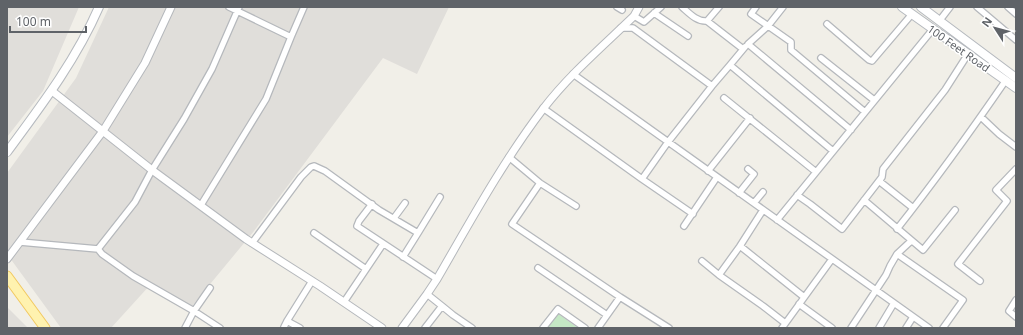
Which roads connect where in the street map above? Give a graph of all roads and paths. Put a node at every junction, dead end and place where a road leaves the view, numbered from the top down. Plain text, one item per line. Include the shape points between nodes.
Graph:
1 (98, 7) edge
2 (171, 7) edge
3 (229, 7) edge
4 (304, 7) edge
5 (639, 7) edge
6 (661, 7) edge
7 (682, 7) edge
8 (719, 7) edge
9 (756, 7) edge
10 (783, 7) edge
11 (902, 7) edge
12 (921, 7) edge
13 (950, 7) edge
14 (977, 7) edge
15 (1008, 7) edge
16 (238, 9) edge
17 (654, 13) junction
18 (912, 14) junction
19 (1016, 14) edge
20 (634, 16) junction
21 (940, 20) junction
22 (707, 21) junction
23 (644, 22) junction
24 (827, 24) dead end
25 (768, 26) junction
26 (622, 28) junction
27 (633, 28) junction
28 (933, 29) junction
29 (688, 36) dead end
30 (291, 37) junction
31 (1016, 40) edge
32 (748, 44) junction
33 (743, 50) junction
34 (968, 54) junction
35 (821, 58) dead end
36 (730, 65) junction
37 (573, 74) junction
38 (1016, 78) edge
39 (1006, 80) junction
40 (712, 86) junction
41 (1016, 88) edge
42 (52, 91) junction
43 (724, 98) dead end
44 (874, 100) junction
45 (543, 108) junction
46 (865, 112) junction
47 (980, 117) junction
48 (750, 118) junction
49 (850, 130) junction
50 (103, 131) junction
51 (668, 142) junction
52 (1016, 147) edge
53 (833, 151) junction
54 (7, 152) edge
55 (509, 157) junction
56 (748, 169) dead end
57 (1016, 169) edge
58 (152, 170) junction
59 (708, 171) junction
60 (816, 172) junction
61 (717, 177) junction
62 (642, 179) junction
63 (879, 181) junction
64 (540, 183) junction
65 (763, 192) dead end
66 (739, 193) junction
67 (797, 195) junction
68 (440, 197) dead end
69 (864, 200) junction
70 (405, 203) dead end
71 (754, 203) junction
72 (372, 204) junction
73 (201, 205) junction
74 (576, 206) dead end
75 (913, 208) junction
76 (764, 210) junction
77 (955, 210) dead end
78 (693, 214) junction
79 (394, 218) junction
80 (777, 220) junction
81 (684, 226) dead end
82 (897, 229) junction
83 (314, 233) dead end
84 (418, 233) junction
85 (911, 241) junction
86 (20, 242) junction
87 (252, 243) junction
88 (383, 244) junction
89 (740, 246) junction
90 (98, 249) junction
91 (897, 254) junction
92 (403, 257) junction
93 (7, 259) edge
94 (832, 259) junction
95 (702, 261) dead end
96 (538, 268) dead end
97 (366, 269) junction
98 (719, 275) junction
99 (7, 276) edge
100 (437, 279) junction
101 (312, 281) junction
102 (980, 281) dead end
103 (210, 288) dead end
104 (876, 291) junction
105 (427, 294) junction
106 (620, 297) junction
107 (804, 297) junction
108 (1016, 300) edge
109 (344, 302) junction
110 (894, 303) junction
111 (799, 304) junction
112 (442, 306) junction
113 (194, 311) junction
114 (607, 315) junction
115 (914, 317) junction
116 (1016, 317) edge
117 (783, 326) edge
118 (666, 327) edge
119 (45, 328) edge
120 (185, 328) edge
121 (220, 328) edge
122 (300, 328) edge
123 (382, 328) edge
124 (402, 328) edge
125 (425, 328) edge
126 (472, 328) edge
127 (543, 328) edge
128 (584, 328) edge
129 (598, 328) edge
130 (832, 328) edge
131 (851, 328) edge
132 (879, 328) edge
133 (906, 328) edge
134 (929, 328) edge
135 (942, 328) edge

1 - 42 main road via 83,40
2 - 50 street via 145,63
3 - 16 street
4 - 30 street
5 - 20 street
6 - 17 street
7 - 22 street via 697,19
8 - 22 street
9 - 25 street via 751,14
10 - 25 street
11 - 18 main road, 100 Feet Road
12 - 21 main road
13 - 21 street
14 - 31 street
15 - 19 street
16 - 30 street
16 - 58 street via 212,69
17 - 23 street
17 - 29 street
18 - 24 street via 872,61
18 - 28 main road, 100 Feet Road
20 - 23 street
20 - 26 street
21 - 38 main road
22 - 33 street
23 - 27 street
25 - 32 street
25 - 46 street via 791,42 791,50
26 - 27 street
26 - 37 street
27 - 40 street
28 - 34 main road, 100 Feet Road
28 - 44 street
30 - 73 street via 266,99
32 - 33 street
32 - 49 street
33 - 36 street
34 - 39 main road, 100 Feet Road
34 - 63 street via 944,90 883,169
35 - 44 street
36 - 40 street
36 - 53 street
37 - 45 street
37 - 51 street
39 - 41 main road, 100 Feet Road
39 - 47 street
40 - 51 street
42 - 50 street
42 - 54 main road
43 - 48 street
44 - 46 street
45 - 55 street
45 - 62 street
46 - 49 street
47 - 52 street
47 - 75 street
48 - 59 street
48 - 60 street
49 - 53 street
50 - 58 street
50 - 86 street
51 - 59 street
51 - 62 street
53 - 60 street
55 - 64 street
55 - 100 street
56 - 66 street via 754,174
57 - 102 street via 996,190 1007,201 958,264
58 - 73 street
58 - 90 street via 135,202
59 - 61 street
60 - 67 street
61 - 66 street
61 - 78 street
62 - 78 street
63 - 69 street
63 - 75 street
64 - 74 street
64 - 106 street via 512,224
65 - 71 street
66 - 71 street
67 - 69 street via 842,229
67 - 80 street
68 - 84 street
69 - 82 street
70 - 79 street
71 - 76 street
72 - 79 street
72 - 87 street via 314,166 301,178
72 - 88 street via 357,226
73 - 87 street
75 - 82 street
76 - 80 street
76 - 89 street
77 - 85 street via 923,250
78 - 81 street
79 - 84 street
80 - 94 street
82 - 85 street
83 - 97 street
84 - 92 street
85 - 91 street
86 - 90 street
86 - 93 street
87 - 101 street
88 - 92 street
88 - 97 street
89 - 98 street
89 - 107 street
90 - 113 street via 133,276
91 - 104 street
91 - 135 street via 963,300
92 - 100 street
94 - 104 street
94 - 107 street
95 - 98 street
96 - 114 street
97 - 109 street
98 - 117 street via 763,306
99 - 119 main road
100 - 105 street
101 - 109 street
101 - 122 street via 286,324
103 - 113 street
104 - 110 street
104 - 131 street
105 - 112 street
105 - 124 street
106 - 114 street
106 - 118 street
107 - 111 street
108 - 116 street via 1009,311
109 - 123 street
110 - 115 street
110 - 132 street
111 - 117 street
111 - 130 street
112 - 125 street
112 - 126 street
113 - 120 street
113 - 121 street
114 - 129 street
115 - 133 street
115 - 134 street
127 - 128 street via 558,309

